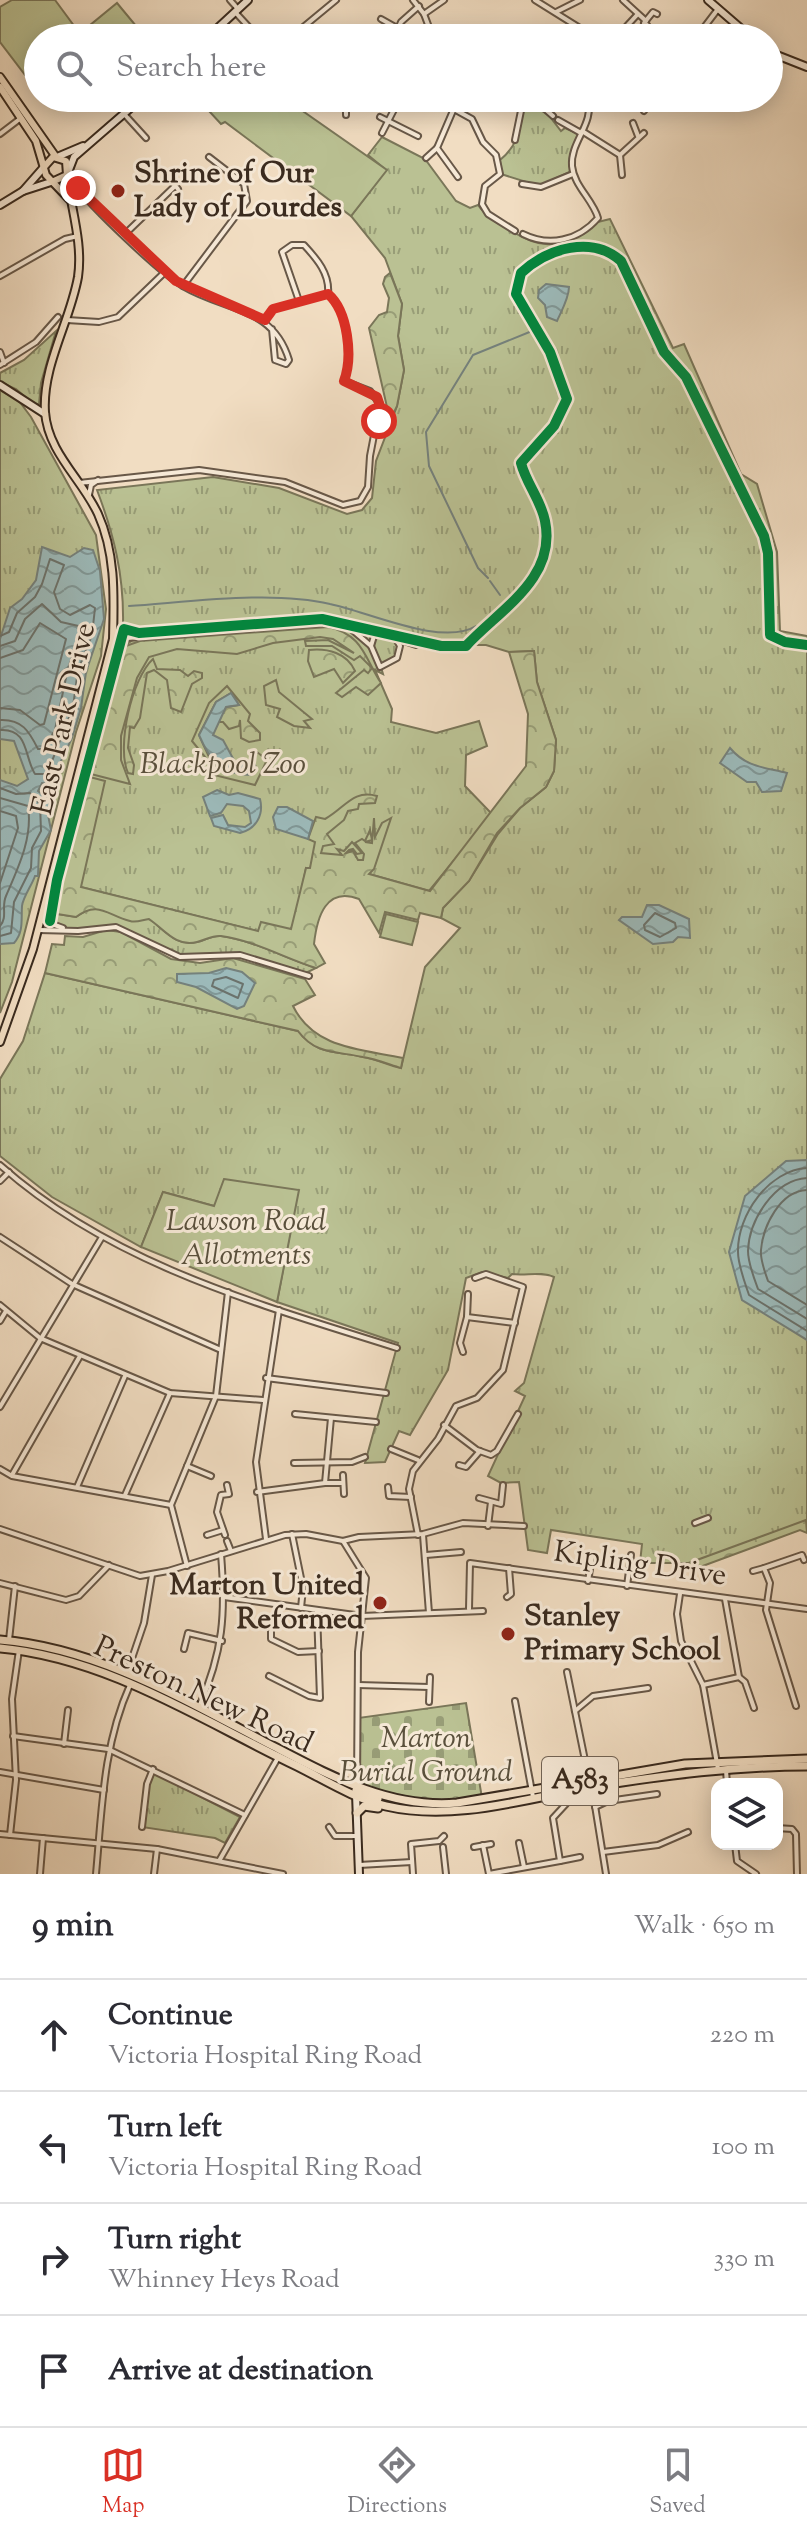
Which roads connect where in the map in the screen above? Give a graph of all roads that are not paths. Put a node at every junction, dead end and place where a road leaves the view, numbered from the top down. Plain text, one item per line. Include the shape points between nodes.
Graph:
1 (230, 0) edge
2 (248, 0) edge
3 (336, 0) edge
4 (413, 0) edge
5 (535, 0) edge
6 (580, 0) edge
7 (623, 0) edge
8 (708, 0) edge
9 (444, 1) edge
10 (419, 6) junction
11 (449, 6) dead end
12 (341, 7) dead end
13 (718, 9) junction
14 (237, 10) junction
15 (554, 13) junction
16 (424, 14) junction
17 (657, 14) dead end
18 (637, 15) junction
19 (381, 19) dead end
20 (222, 24) edge
21 (248, 24) edge
22 (307, 24) edge
23 (390, 24) edge
24 (401, 24) edge
25 (428, 24) edge
26 (573, 24) edge
27 (629, 24) edge
28 (707, 24) edge
29 (736, 24) edge
30 (783, 58) edge
31 (807, 67) edge
32 (0, 77) edge
33 (0, 87) edge
34 (24, 111) edge
35 (24, 112) edge
36 (128, 112) edge
37 (393, 112) edge
38 (452, 112) edge
39 (463, 112) edge
40 (519, 112) edge
41 (548, 112) edge
42 (589, 112) edge
43 (125, 115) junction
44 (553, 116) dead end
45 (380, 117) dead end
46 (22, 118) junction
47 (558, 120) dead end
48 (388, 121) junction
49 (633, 123) dead end
50 (582, 132) junction
51 (382, 133) dead end
52 (644, 133) dead end
53 (0, 134) edge
54 (418, 136) dead end
55 (638, 136) junction
56 (146, 138) dead end
57 (515, 140) dead end
58 (87, 145) junction
59 (437, 148) junction
60 (620, 155) junction
61 (56, 157) junction
62 (209, 157) dead end
63 (426, 158) dead end
64 (44, 167) junction
65 (68, 172) junction
66 (626, 173) dead end
67 (573, 174) junction
68 (458, 177) dead end
69 (54, 181) junction
70 (522, 184) dead end
71 (175, 186) dead end
72 (23, 191) junction
73 (475, 194) dead end
74 (482, 196) junction
75 (69, 199) junction
76 (0, 205) edge
77 (515, 231) dead end
78 (125, 234) junction
79 (523, 234) dead end
80 (78, 236) junction
81 (165, 272) junction
82 (0, 276) edge
83 (183, 286) junction
84 (328, 294) junction
85 (299, 301) junction
86 (69, 310) junction
87 (62, 319) junction
88 (265, 320) junction
89 (85, 321) junction
90 (272, 329) junction
91 (0, 352) edge
92 (2, 364) edge
93 (0, 385) edge
94 (45, 414) junction
95 (100, 479) junction
96 (79, 483) junction
97 (89, 498) junction
98 (340, 624) junction
99 (113, 632) junction
100 (382, 634) junction
101 (127, 638) junction
102 (396, 638) junction
103 (371, 646) junction
104 (110, 650) junction
105 (400, 650) junction
106 (40, 920) junction
107 (38, 929) junction
108 (65, 929) junction
109 (309, 976) dead end
110 (0, 1042) edge
111 (0, 1165) edge
112 (9, 1172) junction
113 (0, 1181) edge
114 (0, 1237) edge
115 (102, 1237) junction
116 (475, 1278) dead end
117 (72, 1284) junction
118 (228, 1292) junction
119 (468, 1294) dead end
120 (0, 1305) edge
121 (279, 1310) junction
122 (6, 1311) junction
123 (467, 1317) junction
124 (0, 1321) edge
125 (515, 1323) junction
126 (40, 1338) junction
127 (397, 1348) dead end
128 (221, 1350) junction
129 (463, 1352) dead end
130 (80, 1356) junction
131 (125, 1376) junction
132 (266, 1378) junction
133 (170, 1393) junction
134 (386, 1393) dead end
135 (216, 1396) junction
136 (263, 1400) junction
137 (0, 1407) edge
138 (295, 1414) dead end
139 (518, 1414) dead end
140 (331, 1418) junction
141 (376, 1422) dead end
142 (444, 1425) junction
143 (391, 1449) dead end
144 (480, 1451) junction
145 (365, 1457) dead end
146 (418, 1460) junction
147 (294, 1463) dead end
148 (325, 1463) junction
149 (459, 1465) dead end
150 (187, 1466) junction
151 (0, 1469) edge
152 (343, 1475) dead end
153 (12, 1476) junction
154 (211, 1476) dead end
155 (325, 1483) junction
156 (343, 1483) junction
157 (227, 1485) dead end
158 (503, 1485) dead end
159 (388, 1487) dead end
160 (76, 1488) junction
161 (257, 1492) junction
162 (344, 1494) dead end
163 (125, 1495) junction
164 (411, 1497) junction
165 (479, 1498) dead end
166 (491, 1502) junction
167 (171, 1505) junction
168 (708, 1518) dead end
169 (695, 1523) dead end
170 (488, 1526) junction
171 (524, 1526) dead end
172 (0, 1529) edge
173 (292, 1534) junction
174 (207, 1535) dead end
175 (421, 1535) junction
176 (225, 1536) junction
177 (266, 1539) junction
178 (343, 1541) junction
179 (231, 1551) junction
180 (461, 1552) dead end
181 (221, 1554) junction
182 (426, 1555) junction
183 (631, 1555) dead end
184 (592, 1557) dead end
185 (804, 1560) dead end
186 (109, 1565) junction
187 (187, 1566) junction
188 (509, 1568) junction
189 (764, 1568) junction
190 (754, 1569) dead end
191 (152, 1575) junction
192 (588, 1581) junction
193 (0, 1583) edge
194 (15, 1586) junction
195 (627, 1586) junction
196 (680, 1594) junction
197 (511, 1595) dead end
198 (224, 1597) junction
199 (725, 1599) junction
200 (767, 1604) junction
201 (301, 1608) junction
202 (469, 1609) junction
203 (807, 1609) edge
204 (317, 1611) junction
205 (483, 1611) dead end
206 (429, 1613) junction
207 (362, 1616) junction
208 (271, 1631) dead end
209 (0, 1640) edge
210 (9, 1641) junction
211 (222, 1641) junction
212 (0, 1648) edge
213 (19, 1649) junction
214 (184, 1649) dead end
215 (319, 1651) junction
216 (567, 1672) dead end
217 (127, 1673) junction
218 (269, 1676) dead end
219 (430, 1677) dead end
220 (739, 1677) junction
221 (130, 1683) junction
222 (358, 1685) junction
223 (703, 1685) junction
224 (429, 1687) junction
225 (648, 1688) dead end
226 (515, 1701) dead end
227 (429, 1702) dead end
228 (796, 1706) dead end
229 (754, 1708) dead end
230 (68, 1710) dead end
231 (197, 1711) junction
232 (575, 1711) junction
233 (13, 1736) junction
234 (64, 1744) junction
235 (108, 1749) junction
236 (280, 1754) junction
237 (807, 1759) edge
238 (721, 1764) junction
239 (807, 1766) edge
240 (153, 1769) junction
241 (0, 1772) edge
242 (15, 1775) junction
243 (725, 1778) edge
244 (591, 1783) junction
245 (651, 1788) dead end
246 (566, 1789) junction
247 (104, 1790) junction
248 (356, 1791) junction
249 (532, 1794) junction
250 (490, 1800) junction
251 (595, 1807) junction
252 (440, 1812) junction
253 (357, 1813) junction
254 (245, 1815) junction
255 (142, 1827) dead end
256 (329, 1827) dead end
257 (783, 1828) edge
258 (688, 1832) dead end
259 (0, 1834) edge
260 (10, 1835) junction
261 (357, 1836) junction
262 (444, 1836) dead end
263 (43, 1838) junction
264 (519, 1843) dead end
265 (99, 1844) junction
266 (491, 1844) dead end
267 (483, 1845) junction
268 (474, 1847) dead end
269 (157, 1849) junction
270 (736, 1850) edge
271 (603, 1852) junction
272 (436, 1854) dead end
273 (580, 1857) dead end
274 (219, 1861) junction
275 (560, 1861) junction
276 (737, 1861) junction
277 (412, 1862) junction
278 (359, 1865) junction
279 (733, 1866) dead end
280 (524, 1867) junction
281 (40, 1874) edge
282 (96, 1874) edge
283 (154, 1874) edge
284 (283, 1874) edge
285 (359, 1874) edge
286 (413, 1874) edge
287 (446, 1874) edge
288 (489, 1874) edge
289 (606, 1874) edge
290 (756, 1874) edge
291 (797, 1874) edge

1 - 14 street
2 - 14 main road
3 - 12 street
3 - 22 street
4 - 10 street
5 - 15 street
6 - 15 street
7 - 18 street
8 - 13 main road
9 - 11 street
9 - 16 street
10 - 16 street
10 - 24 street
13 - 28 street
13 - 29 main road
14 - 20 main road
14 - 21 street
15 - 26 street
16 - 25 street
17 - 18 street via 653,12 646,23
18 - 27 street
19 - 23 street
30 - 31 main road
32 - 34 main road
33 - 46 main road
35 - 61 main road
36 - 43 main road
37 - 48 street
38 - 59 street
39 - 74 street via 499,164 500,174 486,184
40 - 57 street
41 - 44 street
42 - 50 street
43 - 56 street
43 - 58 main road
45 - 48 street
46 - 53 street
46 - 64 main road
47 - 50 street
48 - 51 street
48 - 54 street
49 - 55 street
50 - 60 street
50 - 67 street via 572,155
52 - 55 street
55 - 60 street
58 - 61 main road
58 - 65 main road
59 - 63 street
59 - 68 street
60 - 66 street
61 - 64 main road
61 - 65 main road via 66,161
62 - 83 street via 244,184 247,201
64 - 69 main road
64 - 72 main road
65 - 69 main road
65 - 75 main road, East Park Drive
65 - 78 street
67 - 70 street via 541,187
67 - 79 street via 597,214 596,222 548,243
69 - 72 main road
69 - 75 main road
71 - 78 street
72 - 76 main road
73 - 74 street
74 - 77 street via 486,211
75 - 80 main road, East Park Drive
78 - 81 street
80 - 82 street
80 - 86 main road, East Park Drive via 78,271
81 - 83 street
81 - 89 street via 123,314 104,322
83 - 88 street
84 - 85 street
84 - 85 street via 328,280 318,261 304,245 292,245 282,252
84 - 95 street via 339,307 345,329 344,381 370,391 380,404 368,487 360,501 343,505 296,485 199,470
85 - 88 street via 273,309
86 - 87 main road, East Park Drive
86 - 89 street
87 - 89 street
87 - 92 street
87 - 94 main road, East Park Drive
88 - 90 street
90 - 90 street via 284,341 286,364 274,358
91 - 92 street
93 - 94 main road
94 - 96 main road, East Park Drive via 55,446
95 - 96 street
95 - 97 street via 91,485
96 - 97 main road, East Park Drive
97 - 99 main road, East Park Drive via 112,566
98 - 100 street
98 - 101 street
98 - 103 street
99 - 101 street
99 - 104 main road, East Park Drive
100 - 102 street
100 - 103 street via 374,636
101 - 104 street
102 - 105 street
102 - 105 street via 416,644
103 - 105 street via 380,667 395,661
104 - 106 main road, East Park Drive
106 - 107 main road, East Park Drive
106 - 108 street
107 - 108 street
107 - 110 main road, East Park Drive
108 - 109 street via 116,927 180,957 240,955
111 - 112 street
112 - 113 street
112 - 115 street
114 - 117 street
115 - 117 street
115 - 118 street
116 - 125 street via 486,1274 523,1287
117 - 126 street
117 - 128 street
118 - 121 street
118 - 128 street
119 - 123 street
120 - 122 street
121 - 127 street
121 - 132 street
122 - 124 street
122 - 126 street
123 - 125 street
123 - 129 street via 460,1343
125 - 142 street via 503,1370 477,1398 456,1406
126 - 130 street
126 - 137 street
128 - 135 street
130 - 131 street
130 - 153 street
131 - 133 street
131 - 160 street
132 - 134 street
132 - 136 street
133 - 135 street
133 - 163 street
135 - 136 street
135 - 150 street
136 - 161 street
138 - 140 street
139 - 144 street via 497,1451
140 - 141 street
140 - 148 street
142 - 144 street
142 - 146 street
143 - 146 street
144 - 149 street via 469,1465
145 - 148 street
146 - 164 street via 409,1483
147 - 148 street
148 - 155 street
150 - 154 street
150 - 167 street
151 - 153 street
152 - 156 street
153 - 160 street
155 - 156 street
155 - 161 street
156 - 162 street
157 - 176 street via 229,1494 221,1495 217,1512
158 - 166 street via 501,1504
159 - 164 street via 389,1496
160 - 163 street
161 - 177 street
163 - 167 street
164 - 175 street
165 - 166 street
166 - 170 street
167 - 187 street
168 - 169 street
170 - 171 street
170 - 175 street via 463,1523
172 - 186 street
173 - 177 street
173 - 178 street
173 - 201 street via 303,1588
174 - 176 street
175 - 178 street
175 - 182 street
176 - 179 street
177 - 179 street
178 - 207 street via 366,1578
179 - 181 street
180 - 182 street
181 - 187 street
181 - 198 street
182 - 206 street
183 - 195 street
184 - 192 street
185 - 189 street via 802,1555
186 - 191 street via 134,1575
186 - 194 street via 79,1596 66,1600
187 - 191 street
188 - 192 street, Kipling Drive
188 - 197 street
188 - 202 street, Kipling Drive via 467,1563
189 - 190 street
189 - 200 street via 770,1583
191 - 217 street via 144,1623
192 - 195 street, Kipling Drive
193 - 194 street
194 - 210 street
195 - 196 street, Kipling Drive
196 - 199 street, Kipling Drive
196 - 223 street via 681,1641
198 - 201 street
198 - 211 street
199 - 200 street, Kipling Drive
199 - 220 street
200 - 203 street, Kipling Drive
200 - 228 street
201 - 204 street
202 - 205 street
202 - 206 street
204 - 207 street
204 - 215 street
206 - 207 street
207 - 222 street
208 - 215 street via 271,1639 298,1652
209 - 210 highway, Preston New Road / A583
210 - 217 highway, Preston New Road / A583 via 80,1656
211 - 214 street via 188,1633
211 - 231 street
212 - 213 highway, Preston New Road / A583
213 - 221 highway, Preston New Road / A583 via 68,1659
213 - 233 street
215 - 218 street via 320,1698
216 - 232 street
217 - 231 highway, Preston New Road / A583
219 - 224 street
220 - 223 street
220 - 229 street
221 - 231 highway, Preston New Road / A583
221 - 235 street
222 - 224 street
222 - 248 street
223 - 238 street
224 - 227 street
225 - 232 street via 593,1696
226 - 249 street
230 - 234 street
231 - 236 highway, Preston New Road / A583
232 - 244 street
233 - 234 street
233 - 242 street
234 - 235 street
235 - 240 street
235 - 247 street
236 - 248 highway, Preston New Road / A583
236 - 248 highway, Preston New Road / A583
236 - 254 street
237 - 238 highway, Preston New Road / A583
238 - 239 highway, Preston New Road / A583
238 - 243 street
238 - 244 highway, Preston New Road / A583
240 - 254 street
240 - 255 street
241 - 242 street
242 - 247 street
242 - 260 street
244 - 246 highway, Preston New Road / A583
244 - 251 street
245 - 251 street via 654,1795
246 - 249 highway, Preston New Road / A583
246 - 275 street via 566,1804 553,1818
247 - 265 street
248 - 250 highway, Preston New Road / A583 via 424,1805
248 - 252 highway, Preston New Road / A583 via 402,1809
248 - 253 main road
249 - 250 highway, Preston New Road / A583
250 - 252 highway, Preston New Road / A583
251 - 271 street
252 - 253 highway, A583 via 401,1813 364,1806
253 - 261 main road
254 - 274 street
256 - 261 street via 335,1836
257 - 291 street via 796,1834
258 - 271 street via 658,1845
259 - 260 street
260 - 263 street
261 - 278 main road
262 - 277 street via 439,1841 411,1841
263 - 265 street
263 - 281 street
264 - 280 street
265 - 269 street
265 - 282 street
266 - 267 street
267 - 268 street
267 - 288 street
269 - 274 street
269 - 283 street
270 - 276 street
271 - 289 street
272 - 287 street via 444,1850
273 - 275 street
274 - 284 street
275 - 280 street
276 - 279 street
276 - 290 street
277 - 278 street
277 - 286 street
278 - 285 main road
280 - 288 street

